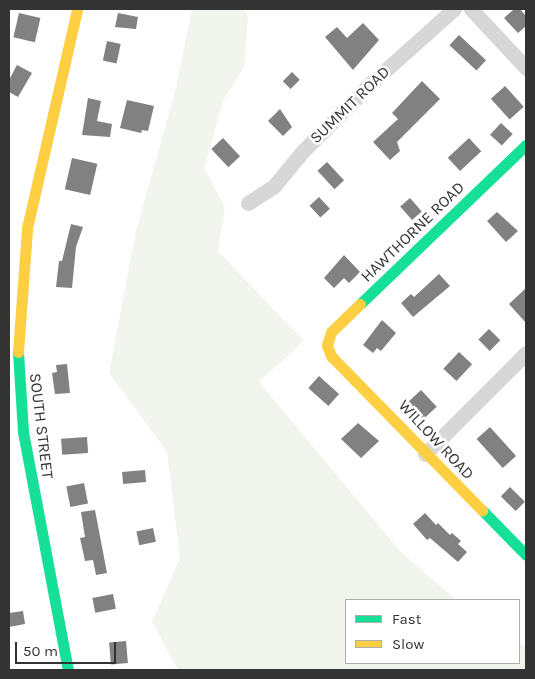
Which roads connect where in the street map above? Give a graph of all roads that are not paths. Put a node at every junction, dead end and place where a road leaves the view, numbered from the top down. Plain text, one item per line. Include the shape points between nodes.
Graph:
1 (77, 9) edge
2 (454, 9) edge
3 (471, 9) edge
4 (526, 68) edge
5 (526, 145) edge
6 (248, 203) dead end
7 (327, 345) joint
8 (526, 353) edge
9 (425, 454) junction
10 (526, 554) edge
11 (68, 670) edge

1 - 11 main road, SOUTH STREET via 27,228 16,336 23,432
2 - 6 street, SUMMIT ROAD via 370,84 274,186
3 - 4 street
5 - 7 main road, HAWTHORNE ROAD via 331,332
7 - 9 main road, WILLOW ROAD via 331,356
8 - 9 street
9 - 10 main road, WILLOW ROAD

